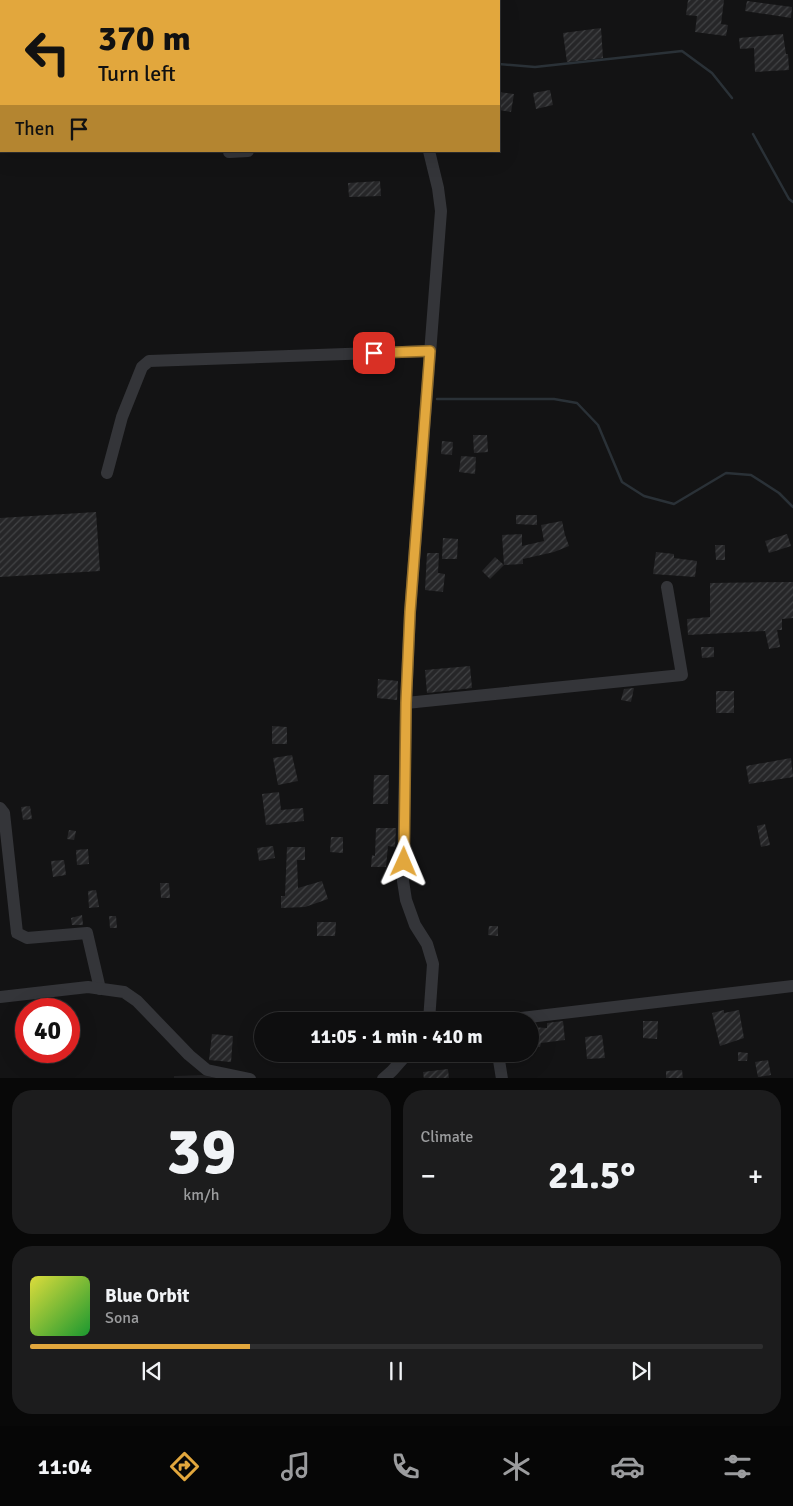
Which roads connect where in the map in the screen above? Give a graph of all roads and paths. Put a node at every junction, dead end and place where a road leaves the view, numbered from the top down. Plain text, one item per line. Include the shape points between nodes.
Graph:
1 (429, 152) edge
2 (430, 351) junction
3 (108, 473) dead end
4 (667, 587) dead end
5 (406, 703) junction
6 (0, 808) edge
7 (793, 986) edge
8 (100, 989) junction
9 (0, 997) edge
10 (430, 1012) edge
11 (539, 1016) edge
12 (400, 1062) edge
13 (499, 1062) edge
14 (250, 1078) edge
15 (383, 1078) edge
16 (502, 1078) edge

1 - 2 street via 441,211
2 - 3 street via 149,361 142,367 122,417
2 - 5 street
4 - 5 street via 682,676
5 - 10 street via 404,882 406,900 433,964
6 - 8 street via 4,813 17,933 27,938 87,933
7 - 11 street
8 - 9 street via 88,987
8 - 14 street via 124,992 137,1001 207,1070
12 - 15 street
13 - 16 street

